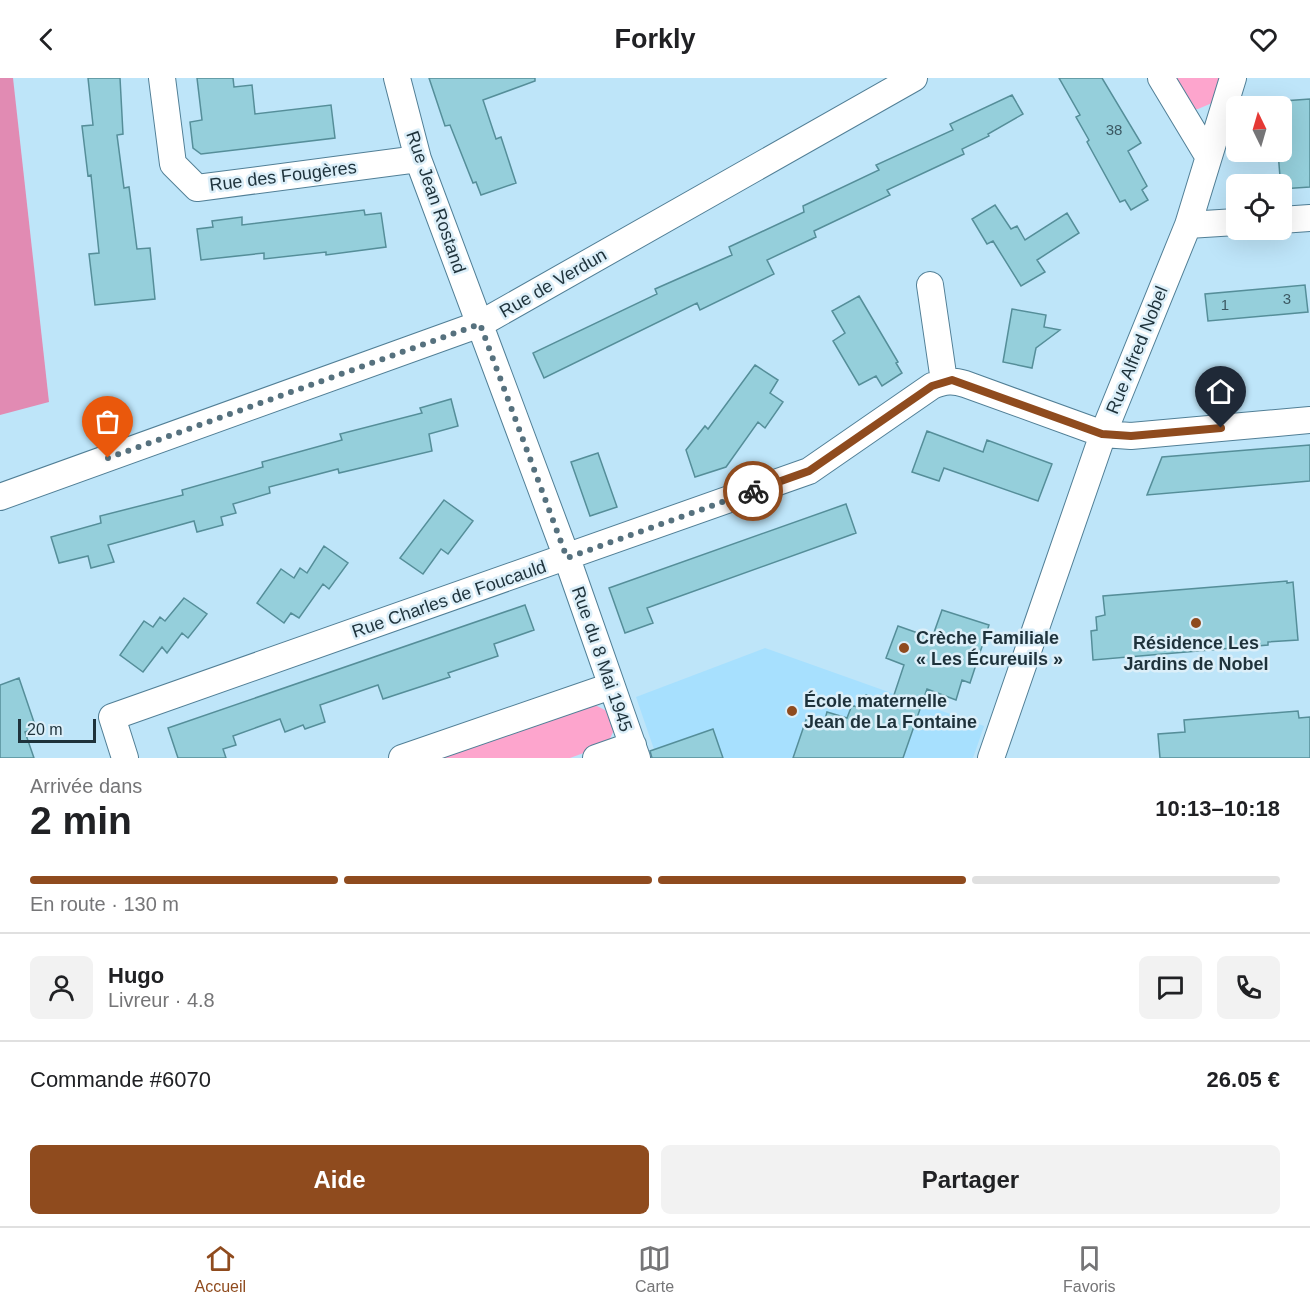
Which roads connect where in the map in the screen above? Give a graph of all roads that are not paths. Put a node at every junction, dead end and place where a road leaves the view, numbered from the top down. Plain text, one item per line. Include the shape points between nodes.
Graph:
1 (162, 78) edge
2 (397, 78) edge
3 (914, 78) edge
4 (1161, 78) edge
5 (1233, 78) edge
6 (1208, 156) junction
7 (418, 159) junction
8 (1310, 218) edge
9 (1292, 219) edge
10 (1226, 223) edge
11 (1188, 225) junction
12 (930, 285) dead end
13 (480, 324) junction
14 (944, 381) junction
15 (1310, 420) edge
16 (1102, 434) junction
17 (0, 497) edge
18 (567, 558) junction
19 (611, 686) junction
20 (635, 751) edge
21 (125, 758) edge
22 (402, 758) edge
23 (596, 758) edge
24 (991, 758) edge

1 - 7 street, Rue des Fougères via 173,164 197,188
2 - 7 street, Rue Jean Rostand
3 - 13 street, Rue de Verdun
4 - 6 street
5 - 6 street, Rue Alfred Nobel
6 - 11 street, Rue Alfred Nobel
7 - 13 street, Rue Jean Rostand
8 - 9 street
10 - 11 street
11 - 16 street, Rue Alfred Nobel
12 - 14 street
13 - 17 street, Rue de Verdun
13 - 18 street, Rue du 8 Mai 1945
14 - 16 street via 965,384
14 - 18 street, Rue Charles de Foucauld via 809,471
15 - 16 street via 1131,436
16 - 24 street, Rue Alfred Nobel
18 - 19 street, Rue du 8 Mai 1945
18 - 21 street, Rue Charles de Foucauld via 112,717
19 - 20 street, Rue du 8 Mai 1945
19 - 22 street
20 - 23 street

